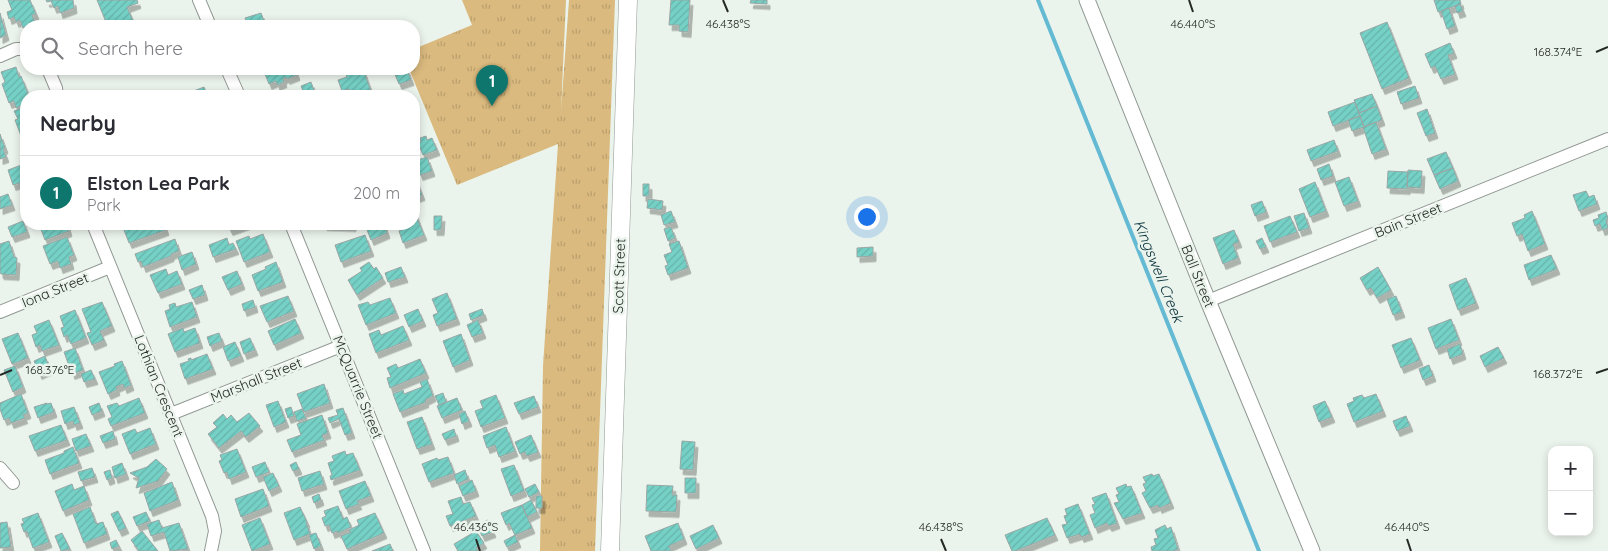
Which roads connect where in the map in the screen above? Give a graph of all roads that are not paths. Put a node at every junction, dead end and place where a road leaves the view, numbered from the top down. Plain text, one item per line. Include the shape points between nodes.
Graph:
1 (199, 0) edge
2 (628, 0) edge
3 (1087, 0) edge
4 (207, 20) edge
5 (20, 49) edge
6 (0, 56) edge
7 (51, 75) edge
8 (230, 75) edge
9 (56, 90) edge
10 (237, 90) edge
11 (1608, 140) edge
12 (95, 230) edge
13 (293, 230) edge
14 (110, 267) junction
15 (1208, 301) junction
16 (0, 312) edge
17 (341, 346) junction
18 (171, 414) junction
19 (0, 468) edge
20 (13, 483) dead end
21 (211, 551) edge
22 (424, 551) edge
23 (610, 551) edge
24 (1312, 551) edge

1 - 4 street
2 - 23 main road, Scott Street
3 - 15 street, Ball Street
5 - 6 street
7 - 9 street
8 - 10 street
11 - 15 street, Bain Street
12 - 14 street, Lothian Crescent
13 - 17 street, McQuarrie Street
14 - 16 street, Iona Street
14 - 18 street, Lothian Crescent
15 - 24 street, Ball Street
17 - 18 street, Marshall Street
17 - 22 street, McQuarrie Street
18 - 21 street, Lothian Crescent via 212,516 215,531
19 - 20 street

